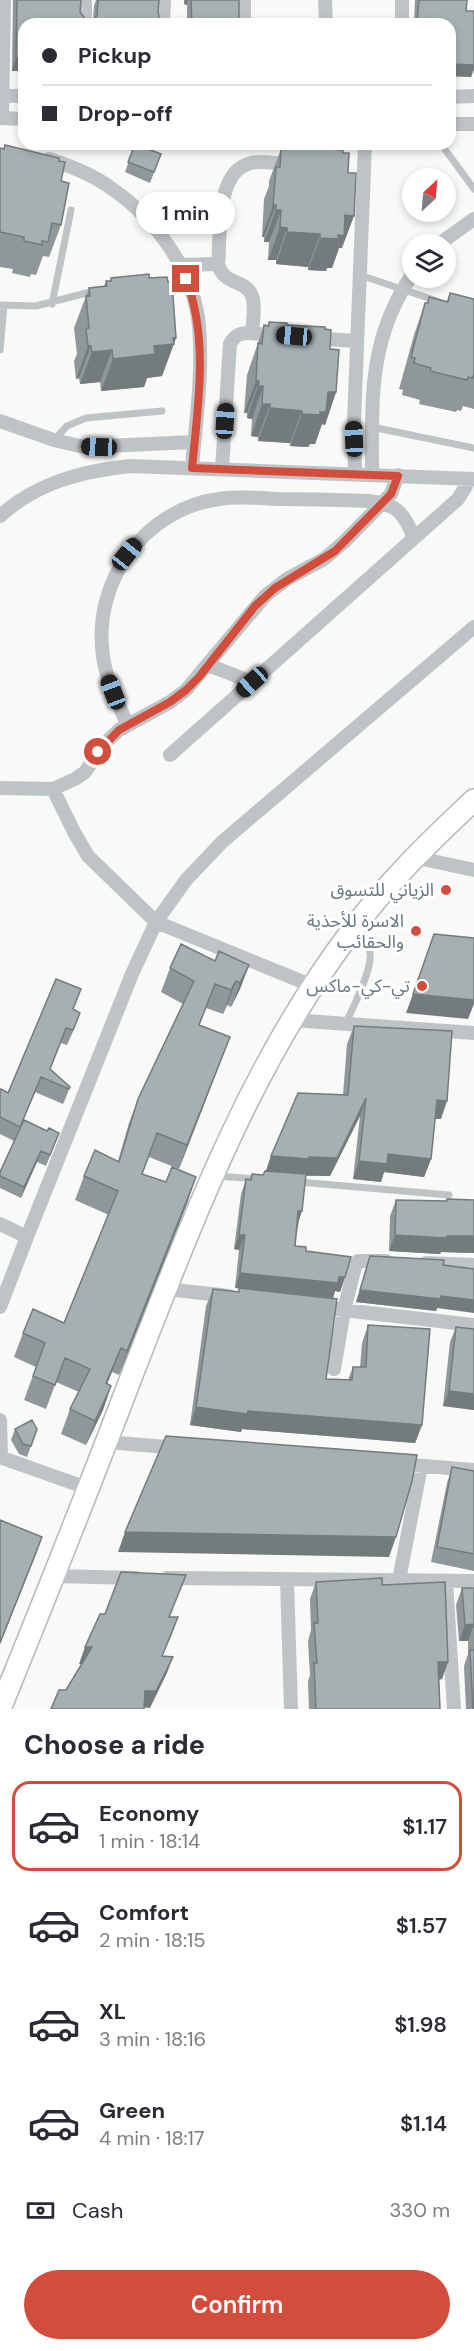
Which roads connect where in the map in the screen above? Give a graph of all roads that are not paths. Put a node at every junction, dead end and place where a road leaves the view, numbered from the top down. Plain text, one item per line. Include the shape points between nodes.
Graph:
1 (4, 0) edge
2 (85, 0) edge
3 (164, 0) edge
4 (244, 0) edge
5 (325, 0) edge
6 (402, 0) edge
7 (85, 18) edge
8 (163, 18) edge
9 (244, 18) edge
10 (326, 18) edge
11 (402, 18) edge
12 (1, 96) edge
13 (18, 96) edge
14 (474, 96) edge
15 (456, 97) edge
16 (1, 118) edge
17 (18, 119) edge
18 (456, 124) edge
19 (474, 124) edge
20 (364, 150) edge
21 (445, 150) edge
22 (39, 156) edge
23 (307, 167) edge
24 (474, 189) edge
25 (70, 210) edge
26 (474, 219) edge
27 (453, 234) edge
28 (218, 264) junction
29 (180, 265) junction
30 (360, 275) junction
31 (97, 290) edge
32 (402, 290) junction
33 (441, 303) edge
34 (52, 304) junction
35 (2, 305) edge
36 (252, 333) junction
37 (276, 335) edge
38 (299, 337) edge
39 (356, 341) junction
40 (0, 350) edge
41 (162, 411) dead end
42 (0, 421) edge
43 (372, 427) junction
44 (54, 440) junction
45 (194, 442) junction
46 (474, 448) edge
47 (192, 468) junction
48 (222, 469) junction
49 (355, 474) junction
50 (372, 474) junction
51 (398, 476) junction
52 (471, 479) edge
53 (382, 502) junction
54 (0, 516) edge
55 (414, 538) junction
56 (474, 627) edge
57 (208, 665) junction
58 (252, 682) junction
59 (127, 724) junction
60 (170, 755) dead end
61 (0, 788) edge
62 (53, 789) junction
63 (474, 800) edge
64 (412, 857) junction
65 (474, 870) edge
66 (156, 922) junction
67 (350, 932) junction
68 (313, 986) junction
69 (292, 1020) junction
70 (346, 1023) junction
71 (474, 1033) edge
72 (213, 1175) junction
73 (272, 1180) edge
74 (296, 1182) edge
75 (450, 1195) dead end
76 (0, 1224) edge
77 (27, 1237) junction
78 (395, 1261) edge
79 (418, 1262) edge
80 (474, 1265) edge
81 (166, 1288) junction
82 (237, 1297) edge
83 (308, 1306) edge
84 (0, 1307) edge
85 (344, 1310) junction
86 (474, 1325) edge
87 (334, 1370) dead end
88 (0, 1420) edge
89 (106, 1442) junction
90 (188, 1449) edge
91 (0, 1457) edge
92 (386, 1464) edge
93 (421, 1466) junction
94 (474, 1470) edge
95 (87, 1488) junction
96 (54, 1576) junction
97 (287, 1580) junction
98 (399, 1580) junction
99 (474, 1581) edge
100 (446, 1582) junction
101 (0, 1709) edge
102 (291, 1709) edge
103 (454, 1709) edge

1 - 12 street
2 - 7 street
3 - 8 street
4 - 9 street
5 - 10 street
6 - 11 street
12 - 13 street
12 - 16 street
14 - 15 street
16 - 17 street
18 - 19 street
20 - 30 street via 358,172
21 - 24 lane
22 - 29 street via 111,187 137,208
23 - 28 street via 252,163 235,171 224,193
25 - 34 lane
26 - 27 street
28 - 29 street
28 - 36 street via 223,275 251,293
29 - 45 street via 198,323 200,359
30 - 32 lane
30 - 39 street
31 - 34 lane
32 - 33 lane
32 - 43 street via 385,325 376,358
34 - 35 lane
35 - 40 lane
36 - 37 street
36 - 48 street via 237,335 230,344
38 - 39 street
39 - 49 street
41 - 44 lane via 86,418 67,426
42 - 44 street
43 - 46 lane
43 - 50 street
44 - 45 street via 84,447
45 - 47 street
47 - 48 street
47 - 54 street via 97,469 34,492
48 - 49 street
49 - 50 street
50 - 51 street
51 - 52 street
51 - 53 street
52 - 55 street via 458,499
53 - 55 street via 407,519
53 - 57 street via 335,551 265,596
53 - 59 street via 218,499 183,509 138,540 117,570 104,603 102,621 107,675
55 - 58 street
56 - 66 street via 222,842 186,880
57 - 58 street
57 - 59 street via 170,702
58 - 60 street
59 - 62 street via 104,744 85,772
61 - 62 street
62 - 66 street via 88,856
63 - 64 main road
64 - 65 street
64 - 67 main road
66 - 68 street
66 - 77 street
67 - 68 main road
67 - 70 lane via 371,955
68 - 69 main road
69 - 70 street
69 - 72 main road via 249,1097
70 - 71 street
72 - 73 lane
72 - 81 main road
74 - 75 lane
76 - 77 street
77 - 84 street
78 - 85 street via 358,1261
79 - 80 street
81 - 82 street
81 - 89 main road
83 - 85 street
85 - 86 street
85 - 87 street
88 - 91 street
89 - 90 street
89 - 95 main road
91 - 95 street
92 - 93 street
93 - 94 street
93 - 98 street
95 - 96 main road
96 - 97 street
96 - 101 main road
97 - 98 street
97 - 102 street
98 - 100 street
99 - 100 street
100 - 103 street

